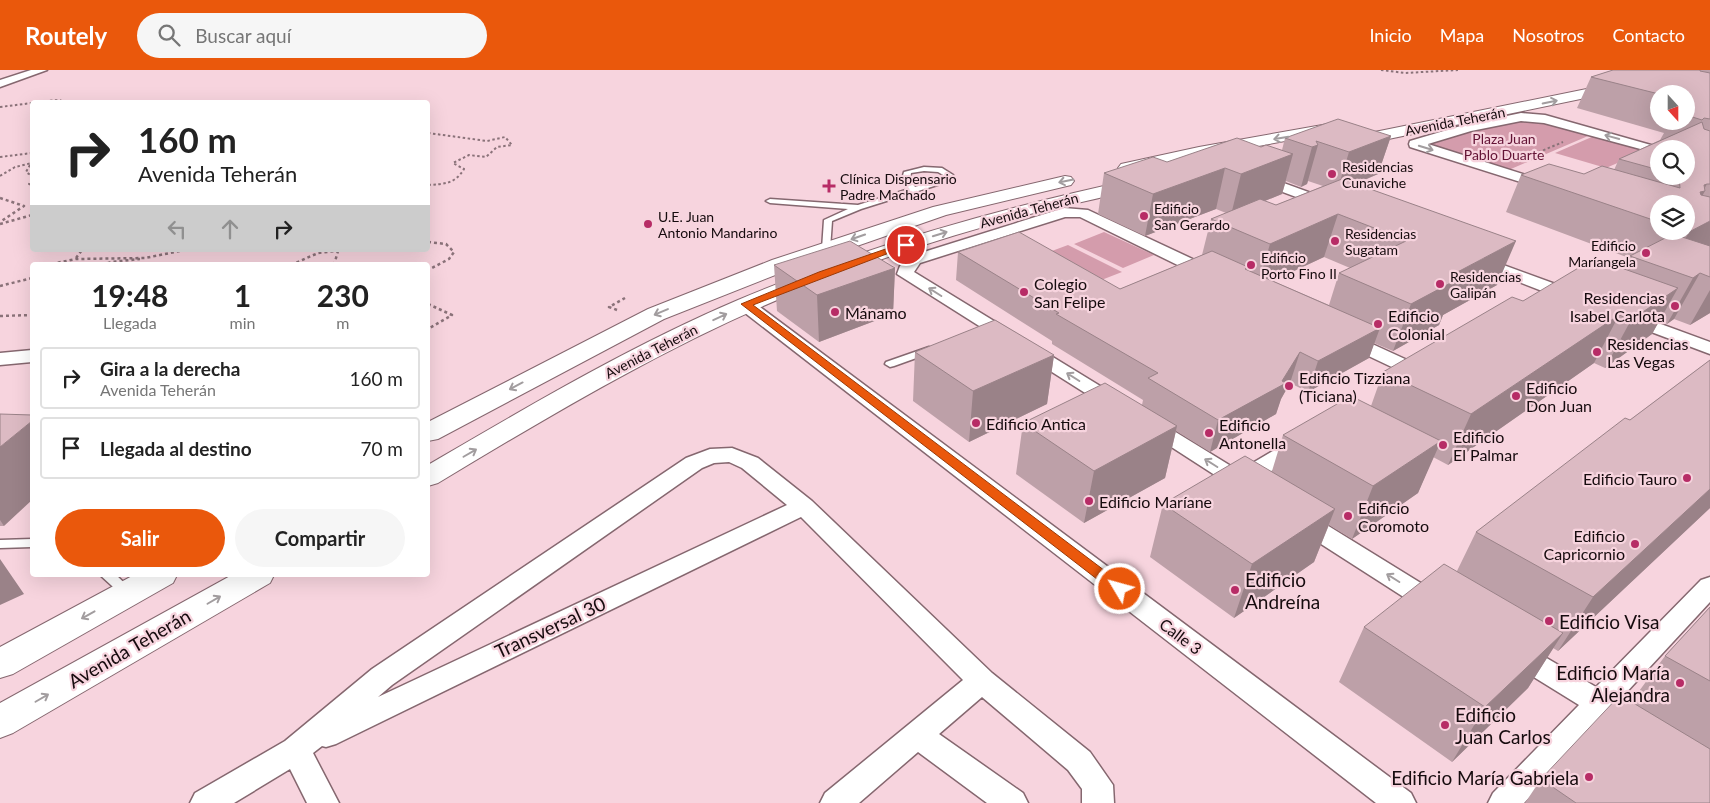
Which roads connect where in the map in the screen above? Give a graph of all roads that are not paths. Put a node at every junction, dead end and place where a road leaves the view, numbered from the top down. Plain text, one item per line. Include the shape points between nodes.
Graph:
1 (42, 70) edge
2 (1676, 70) edge
3 (1607, 75) joint
4 (0, 84) edge
5 (1632, 84) junction
6 (1650, 89) edge
7 (1411, 114) dead end
8 (1346, 126) edge
9 (1339, 145) edge
10 (1650, 148) edge
11 (1199, 152) junction
12 (1224, 164) joint
13 (1246, 173) edge
14 (913, 190) junction
15 (1564, 191) edge
16 (770, 201) dead end
17 (858, 207) junction
18 (1338, 208) edge
19 (826, 249) junction
20 (1459, 253) edge
21 (1224, 280) edge
22 (1561, 292) junction
23 (1589, 302) edge
24 (746, 304) junction
25 (1538, 305) edge
26 (1617, 313) edge
27 (1332, 331) edge
28 (936, 347) edge
29 (1710, 348) edge
30 (30, 356) edge
31 (0, 359) edge
32 (890, 364) dead end
33 (1422, 374) edge
34 (430, 432) edge
35 (1314, 437) edge
36 (430, 476) edge
37 (1238, 480) junction
38 (1263, 495) edge
39 (804, 506) junction
40 (1287, 511) edge
41 (30, 543) edge
42 (0, 544) edge
43 (151, 577) edge
44 (254, 577) edge
45 (117, 584) edge
46 (1710, 586) edge
47 (1450, 613) edge
48 (1499, 643) edge
49 (0, 664) edge
50 (382, 677) junction
51 (982, 681) junction
52 (405, 696) junction
53 (1599, 703) junction
54 (0, 722) edge
55 (918, 736) junction
56 (296, 750) junction
57 (206, 803) edge
58 (323, 803) edge
59 (836, 803) edge
60 (1012, 803) edge
61 (1098, 803) edge
62 (1400, 803) edge
63 (1504, 803) edge

1 - 4 street
2 - 5 main road, Avenida Teherán
3 - 5 street
3 - 7 main road, Avenida Teherán
5 - 6 street
9 -> 5 main road, Avenida Teherán
8 -> 11 main road, Avenida Teherán
10 -> 15 street via 1545,119 1521,117 1415,144
11 - 12 street
11 -> 19 main road, Avenida Teherán via 940,211
24 -> 12 main road, Avenida Teherán via 839,268 956,230
13 - 18 street
14 - 14 lane via 947,179 949,175 934,169 908,172 906,178
14 - 17 lane
16 - 17 lane
17 - 19 lane via 828,220
19 -> 34 main road, Avenida Teherán via 656,314
20 - 22 street
37 -> 21 street via 986,328 906,274 914,260 1064,212 1088,216
22 - 23 street
22 - 25 street
36 -> 24 main road, Avenida Teherán via 588,384
24 - 62 street, Calle 3
26 - 29 street
27 - 33 street
28 - 32 lane
30 - 31 street
35 - 37 street
37 - 38 street
39 - 50 street via 750,463 732,455 710,456
39 - 51 street
39 - 52 street, Transversal 30
47 -> 40 street
41 - 42 lane
43 - 45 main road
54 -> 44 main road, Avenida Teherán
45 -> 49 main road
46 - 53 street
48 - 53 street
50 - 52 street via 381,687 388,694
50 - 56 street
51 - 55 street
51 - 61 street via 1078,762 1097,785
52 - 56 street, Transversal 30
53 - 63 street
55 - 59 street
55 - 60 street
56 - 57 street
56 - 58 street

